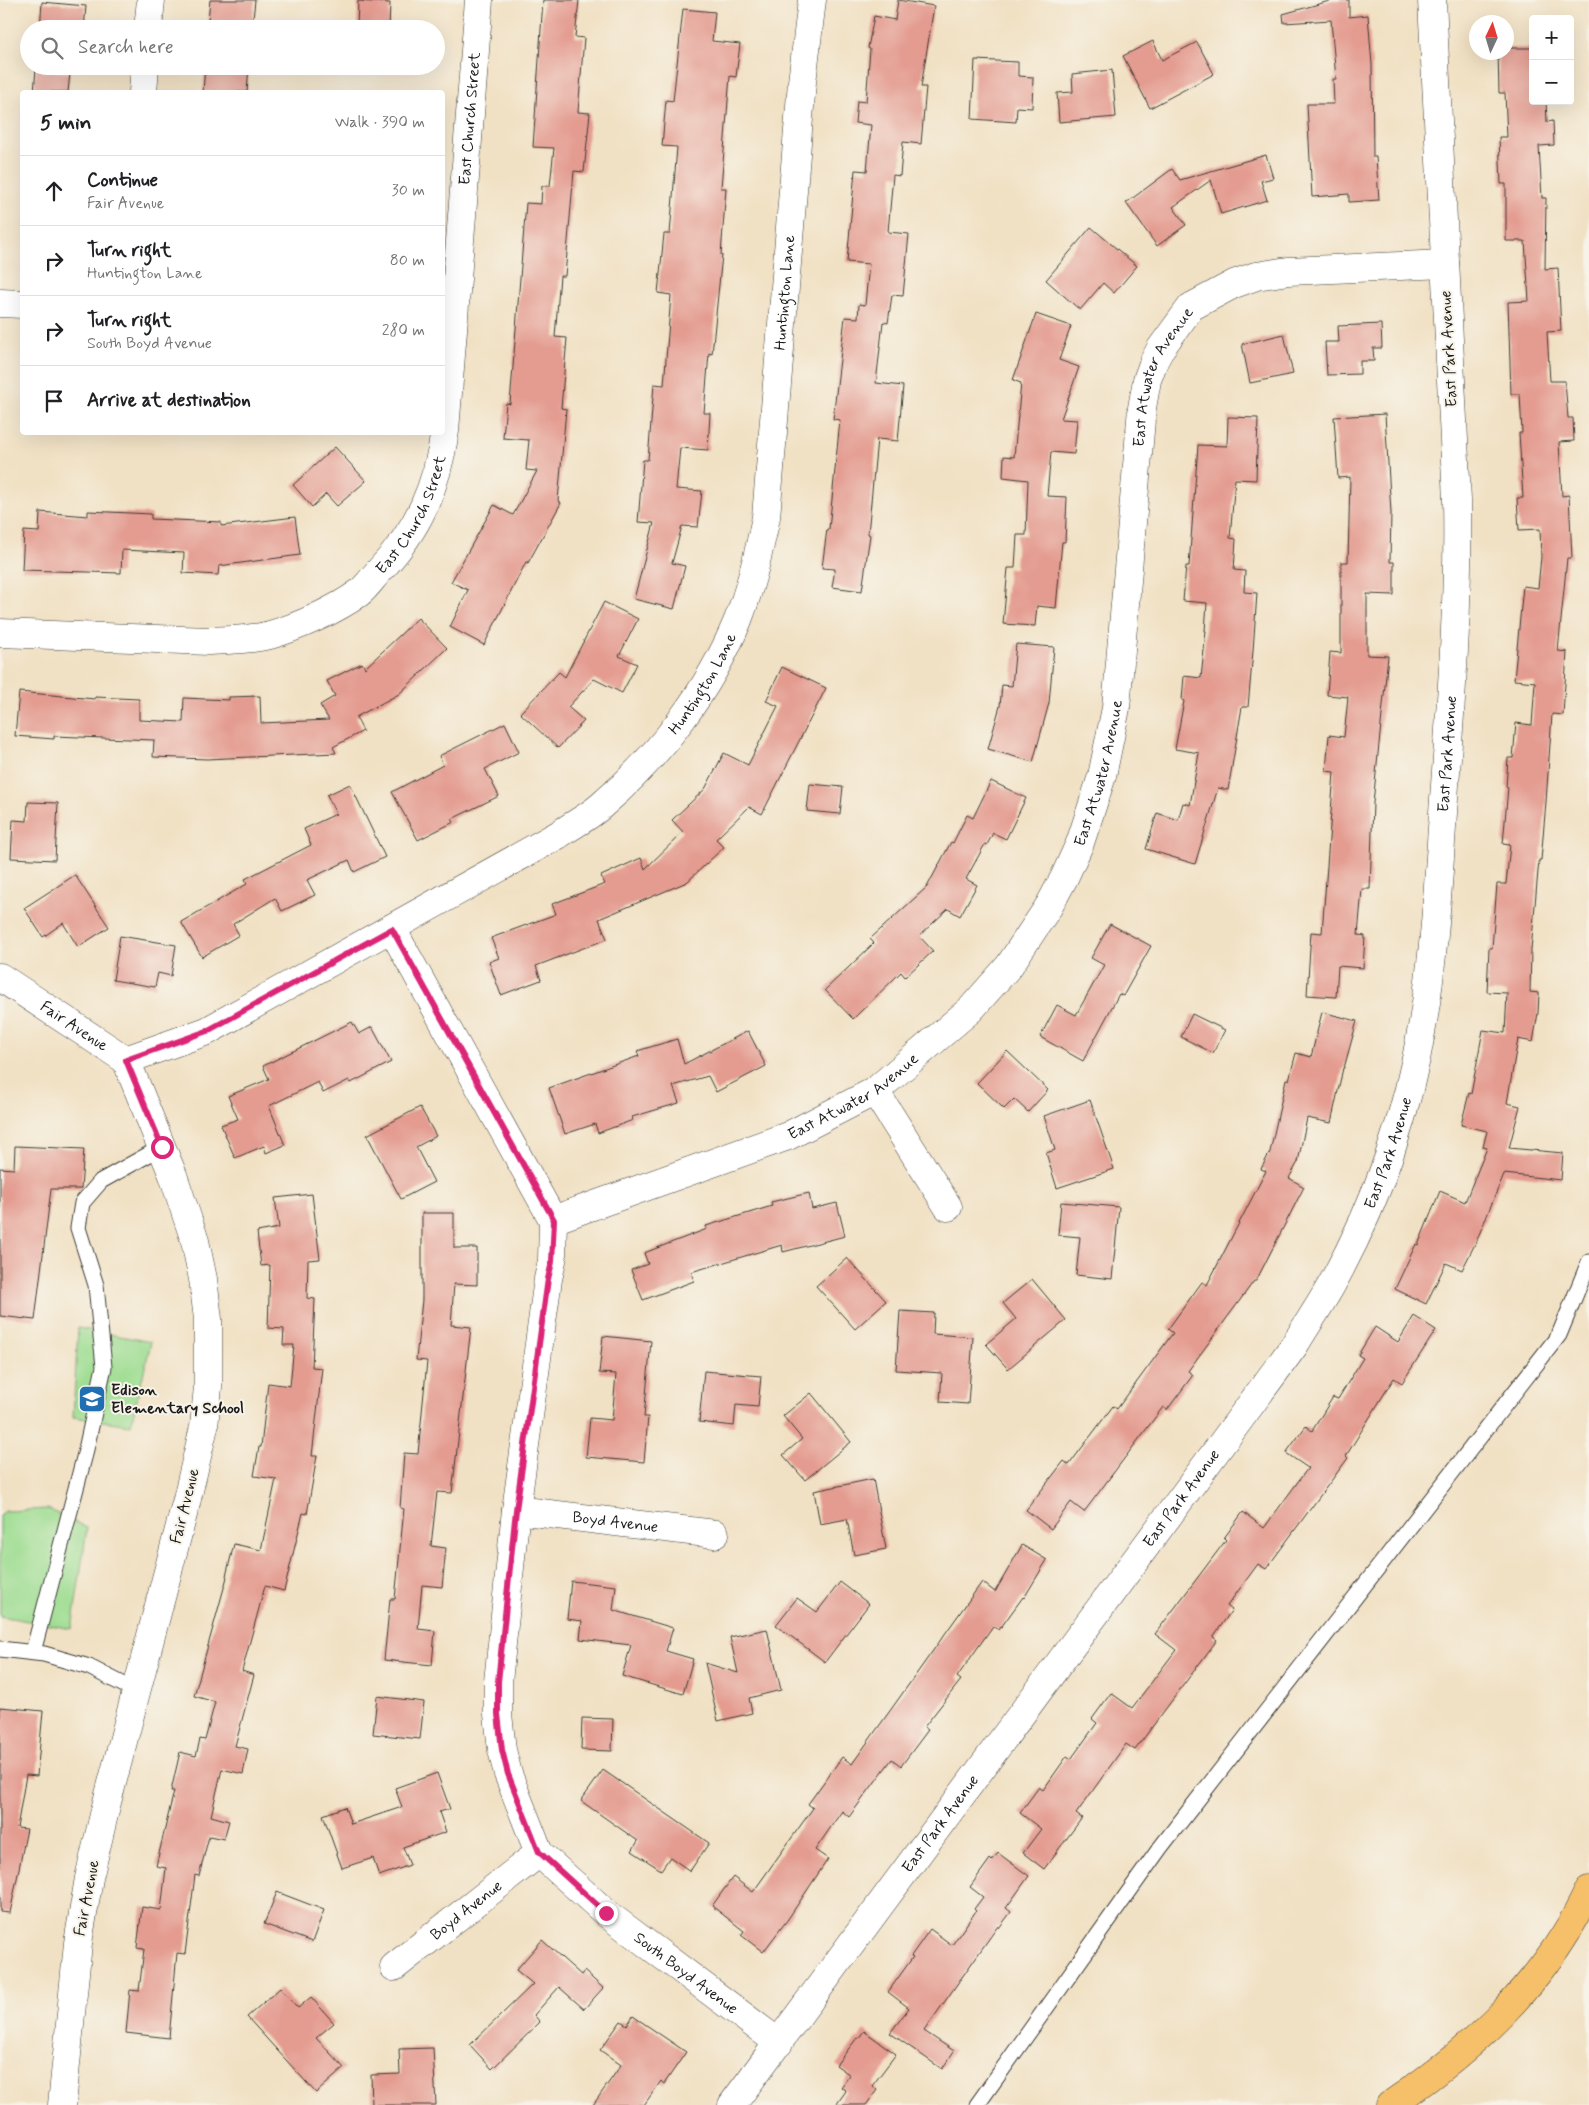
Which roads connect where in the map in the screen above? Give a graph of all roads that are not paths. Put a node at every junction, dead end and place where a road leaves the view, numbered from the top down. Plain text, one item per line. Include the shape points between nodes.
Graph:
1 (150, 0) edge
2 (479, 0) edge
3 (812, 0) edge
4 (1432, 0) edge
5 (149, 20) edge
6 (144, 75) edge
7 (143, 90) edge
8 (1445, 264) junction
9 (0, 303) edge
10 (20, 304) edge
11 (445, 425) edge
12 (444, 435) edge
13 (0, 633) edge
14 (392, 929) junction
15 (0, 977) edge
16 (126, 1060) junction
17 (874, 1091) junction
18 (162, 1147) junction
19 (948, 1207) dead end
20 (554, 1220) junction
21 (1589, 1262) edge
22 (516, 1510) junction
23 (715, 1534) dead end
24 (0, 1649) edge
25 (33, 1652) junction
26 (136, 1691) junction
27 (539, 1852) junction
28 (1589, 1890) edge
29 (394, 1967) dead end
30 (780, 2042) junction
31 (62, 2105) edge
32 (732, 2105) edge
33 (978, 2105) edge
34 (1390, 2105) edge

1 - 5 street
2 - 11 street, East Church Street
3 - 14 street, Huntington Lane via 801,92 768,492 757,561 738,619 707,682 673,730 641,768 601,806 558,835
4 - 8 street, East Park Avenue
6 - 7 street
8 - 17 street, East Atwater Avenue via 1288,271 1256,276 1191,307 1162,348 1147,380 1142,408 1116,708 1102,776 1080,843 1049,906 1009,966 971,1009
8 - 30 street, East Park Avenue via 1458,565 1434,938 1423,1022 1405,1103 1380,1181 1332,1283 1294,1346
9 - 10 street
12 - 13 street, East Church Street via 432,489 409,535 389,561 360,592 294,627 238,640 209,641
14 - 16 street, Huntington Lane via 207,1031
14 - 20 street
15 - 16 street, Fair Avenue
16 - 18 street, Fair Avenue
17 - 19 street
17 - 20 street, East Atwater Avenue via 788,1136
18 - 25 lane via 101,1181 82,1203 78,1228 96,1285 104,1367 85,1454
18 - 26 street, Fair Avenue via 195,1241 203,1279 208,1319 208,1388 204,1428
20 - 22 street, South Boyd Avenue via 552,1262
21 - 33 lane via 1559,1335 1160,1848
22 - 23 street, Boyd Avenue
22 - 27 street, South Boyd Avenue via 498,1682 498,1714 508,1774
24 - 25 lane
25 - 26 lane via 89,1667
26 - 31 street, Fair Avenue via 89,1878 78,1943
27 - 29 street, Boyd Avenue
27 - 30 street, South Boyd Avenue via 606,1913
28 - 34 highway via 1561,1942 1529,1985 1492,2025 1456,2058
30 - 32 street, East Park Avenue

